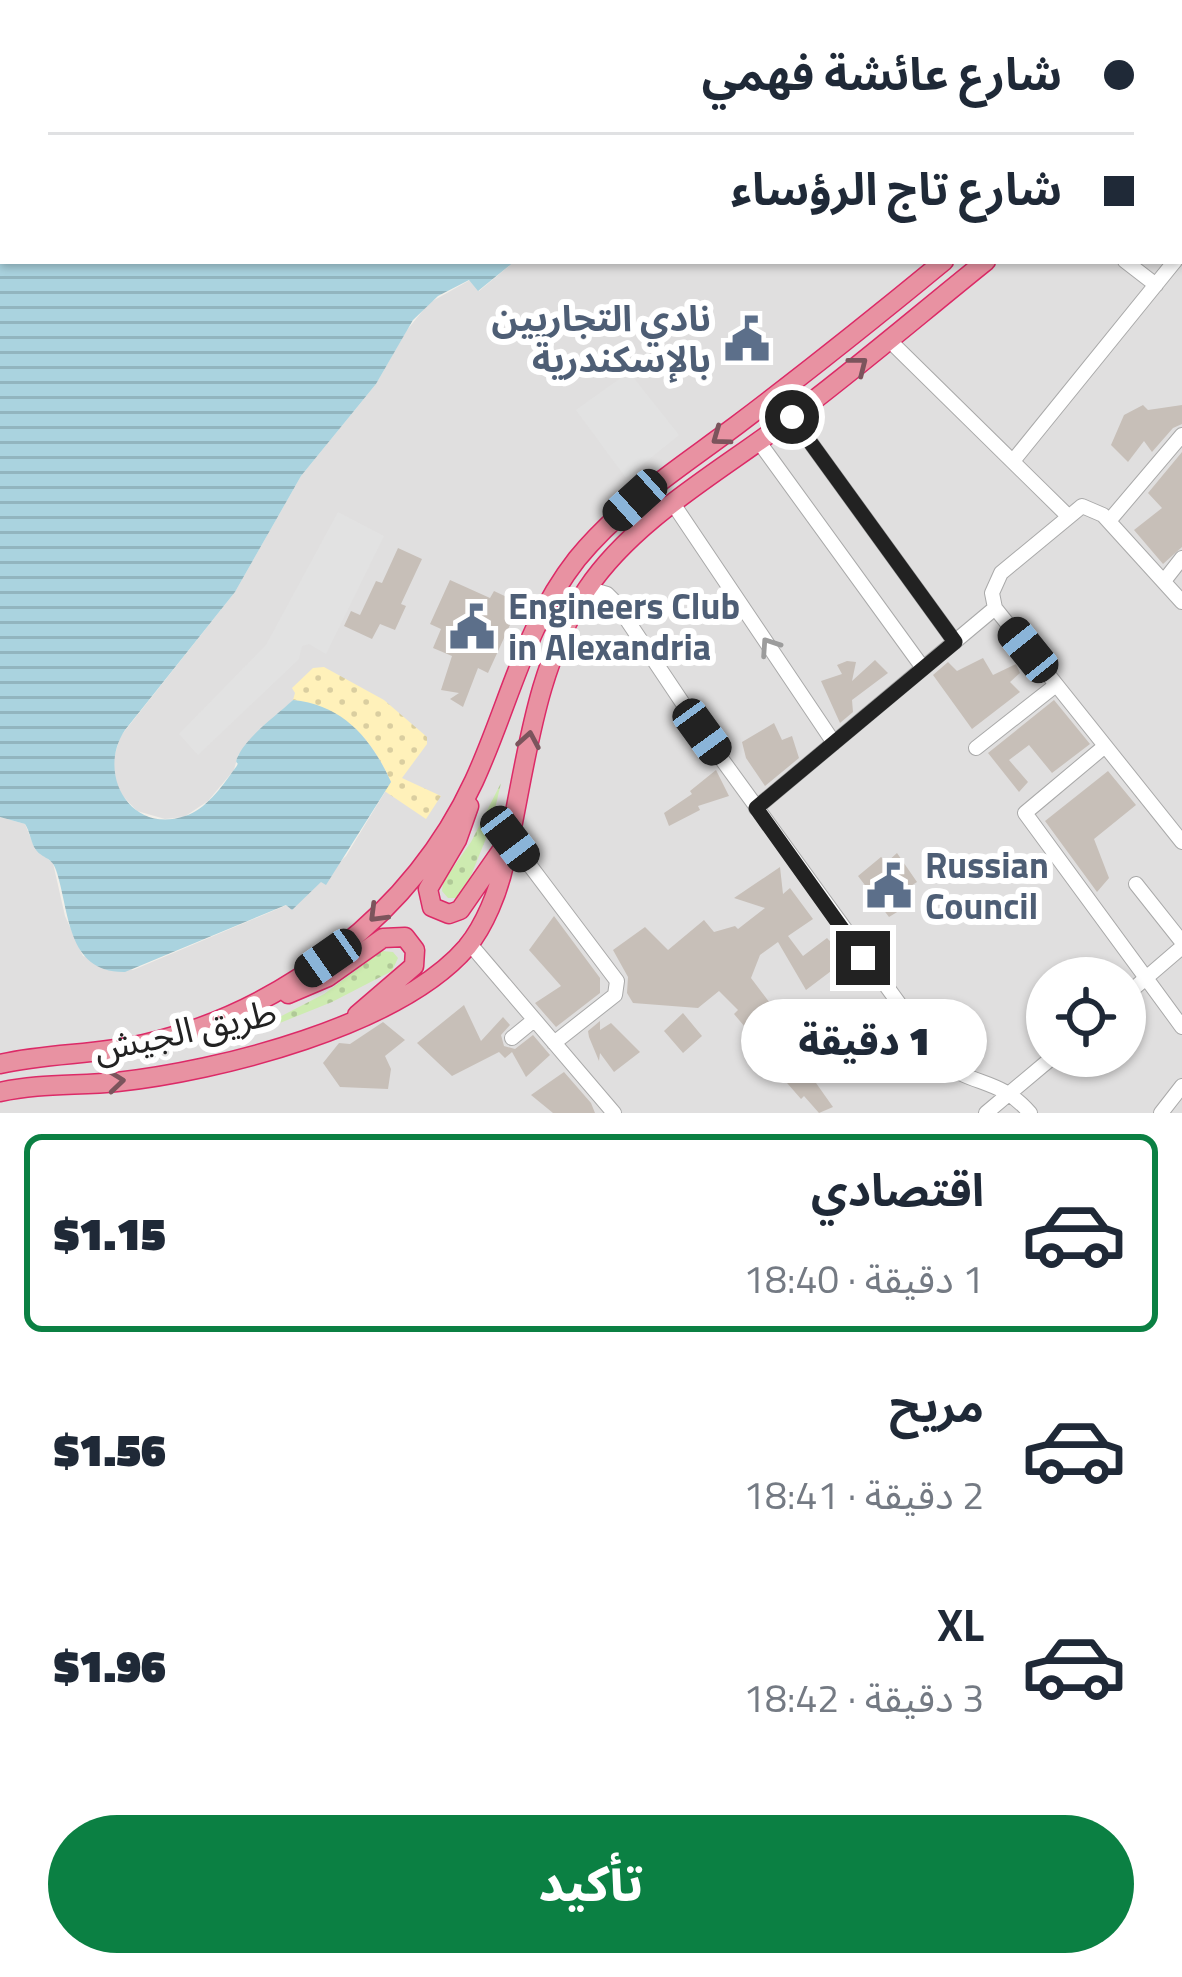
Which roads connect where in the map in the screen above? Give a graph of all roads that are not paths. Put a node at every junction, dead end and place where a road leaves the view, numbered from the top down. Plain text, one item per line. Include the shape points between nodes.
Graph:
1 (940, 264) edge
2 (982, 264) edge
3 (1129, 264) edge
4 (1173, 264) edge
5 (1156, 285) junction
6 (890, 341) junction
7 (792, 417) junction
8 (1182, 435) edge
9 (759, 442) junction
10 (1012, 461) junction
11 (674, 505) junction
12 (1067, 515) junction
13 (1109, 521) junction
14 (1182, 558) edge
15 (1164, 581) junction
16 (587, 588) junction
17 (1182, 602) edge
18 (995, 608) junction
19 (955, 642) junction
20 (923, 668) junction
21 (1056, 685) junction
22 (834, 743) junction
23 (1105, 746) junction
24 (976, 748) dead end
25 (473, 783) junction
26 (756, 808) junction
27 (510, 839) junction
28 (1182, 842) edge
29 (1136, 884) dead end
30 (470, 944) junction
31 (1182, 945) edge
32 (1128, 957) edge
33 (1146, 977) edge
34 (1146, 982) edge
35 (256, 1003) junction
36 (534, 1020) junction
37 (350, 1023) junction
38 (1182, 1028) edge
39 (512, 1038) dead end
40 (554, 1042) junction
41 (0, 1064) edge
42 (1029, 1077) edge
43 (1182, 1086) edge
44 (1012, 1091) junction
45 (0, 1092) edge
46 (614, 1113) edge
47 (986, 1113) edge
48 (1030, 1113) edge
49 (1161, 1113) edge

1 -> 25 highway, طريق الجيش via 593,541 536,624
2 - 6 highway, طريق الجيش
3 - 5 street
4 - 5 street
5 - 10 street
7 -> 6 highway, طريق الجيش
6 - 10 street
7 - 9 highway, طريق الجيش
7 - 19 street
8 - 13 street
9 - 11 highway, طريق الجيش
9 - 20 street
10 - 12 street
11 - 16 highway, طريق الجيش
22 -> 11 street
12 - 13 street via 1090,506
12 - 18 street via 997,579
13 - 15 street
14 - 15 street
15 - 17 street
16 - 26 street via 615,602
27 -> 16 highway, طريق الجيش via 538,698
18 - 19 street
18 - 21 street
19 - 20 street
20 - 22 street
21 - 23 street
21 - 24 street
22 - 26 street
23 - 28 street
23 - 32 street via 1025,813
25 - 27 highway via 458,841 428,889 432,907 460,910
25 -> 35 highway, طريق الجيش via 423,864 378,914 328,958
26 - 44 street via 940,1060
27 - 30 highway, طريق الجيش
27 - 40 street via 617,981 616,994
29 - 31 street
30 - 36 street
30 - 37 highway, طريق الجيش via 427,981
31 - 33 street
34 - 38 street
35 - 37 highway via 328,977 388,935 405,937 414,966
35 - 41 highway, طريق الجيش via 145,1043
36 - 39 street
36 - 40 street
45 -> 37 highway, طريق الجيش via 171,1074
40 - 46 street
42 - 44 street
43 - 49 street
44 - 47 street
44 - 48 street

